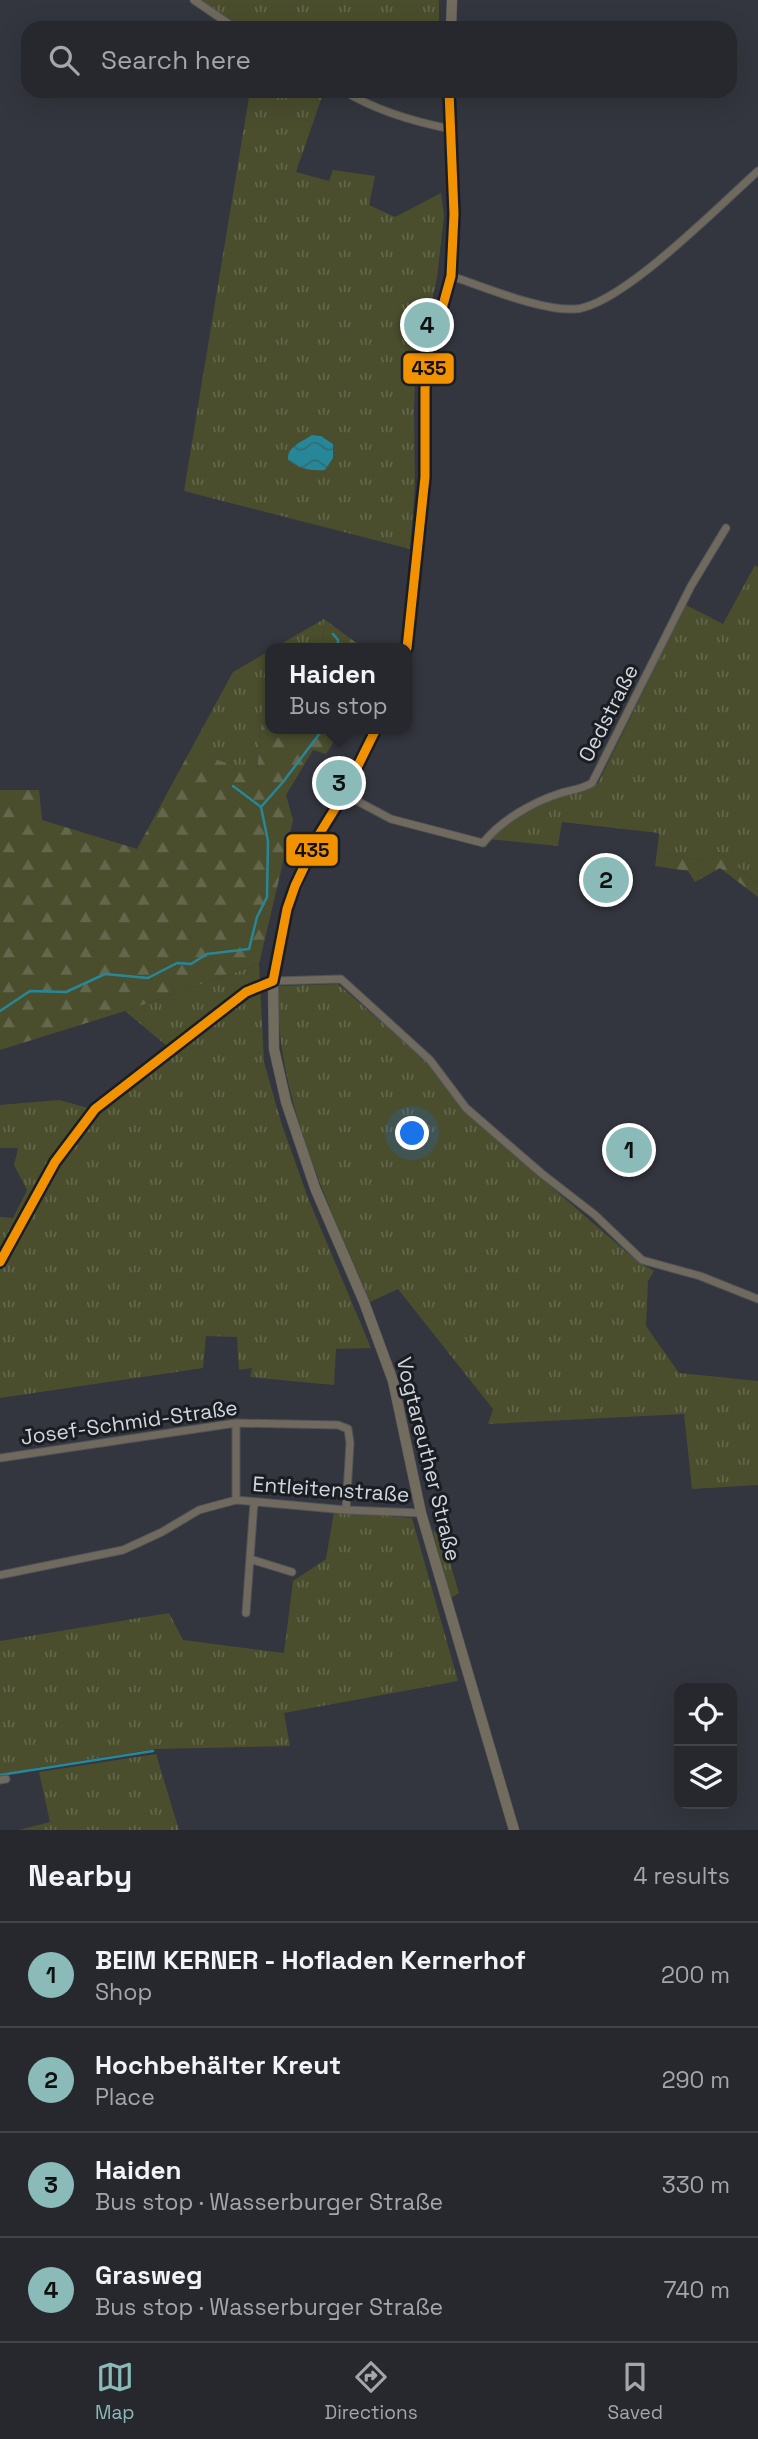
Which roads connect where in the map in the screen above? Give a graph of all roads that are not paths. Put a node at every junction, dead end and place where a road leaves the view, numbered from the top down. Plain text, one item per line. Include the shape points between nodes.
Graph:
1 (194, 0) edge
2 (452, 0) edge
3 (225, 21) edge
4 (451, 21) edge
5 (354, 98) edge
6 (449, 98) edge
7 (451, 129) junction
8 (758, 171) edge
9 (451, 276) junction
10 (726, 528) dead end
11 (408, 643) edge
12 (374, 734) edge
13 (344, 794) junction
14 (273, 981) junction
15 (0, 1262) edge
16 (758, 1299) edge
17 (236, 1423) junction
18 (0, 1458) edge
19 (236, 1500) junction
20 (254, 1502) junction
21 (346, 1510) junction
22 (421, 1513) junction
23 (250, 1559) junction
24 (292, 1572) dead end
25 (0, 1575) edge
26 (246, 1613) dead end
27 (514, 1830) edge

1 - 3 street
2 - 4 main road
5 - 7 street
6 - 7 main road
7 - 9 main road
8 - 9 street via 619,292 577,309 545,306
9 - 11 main road via 425,388 425,477
10 - 13 street, Oedstraße via 691,586 592,783 518,813 483,843 391,819
12 - 13 main road, Vogtareuther Straße
13 - 14 main road, Vogtareuther Straße via 295,886
14 - 15 street via 246,992 89,1115 61,1151
14 - 16 street via 341,979 430,1060 466,1108 642,1260
14 - 22 main road, Vogtareuther Straße via 274,1049 286,1102 315,1188 393,1381
17 - 18 street, Josef-Schmid-Straße
17 - 19 street
17 - 21 street, Josef-Schmid-Straße via 338,1424 348,1429
19 - 20 street, Entleitenstraße
19 - 25 street, Entleitenstraße via 199,1510 123,1550
20 - 21 street, Entleitenstraße
20 - 23 street
21 - 22 street, Entleitenstraße
22 - 27 main road, Vogtareuther Straße
23 - 24 street
23 - 26 street

